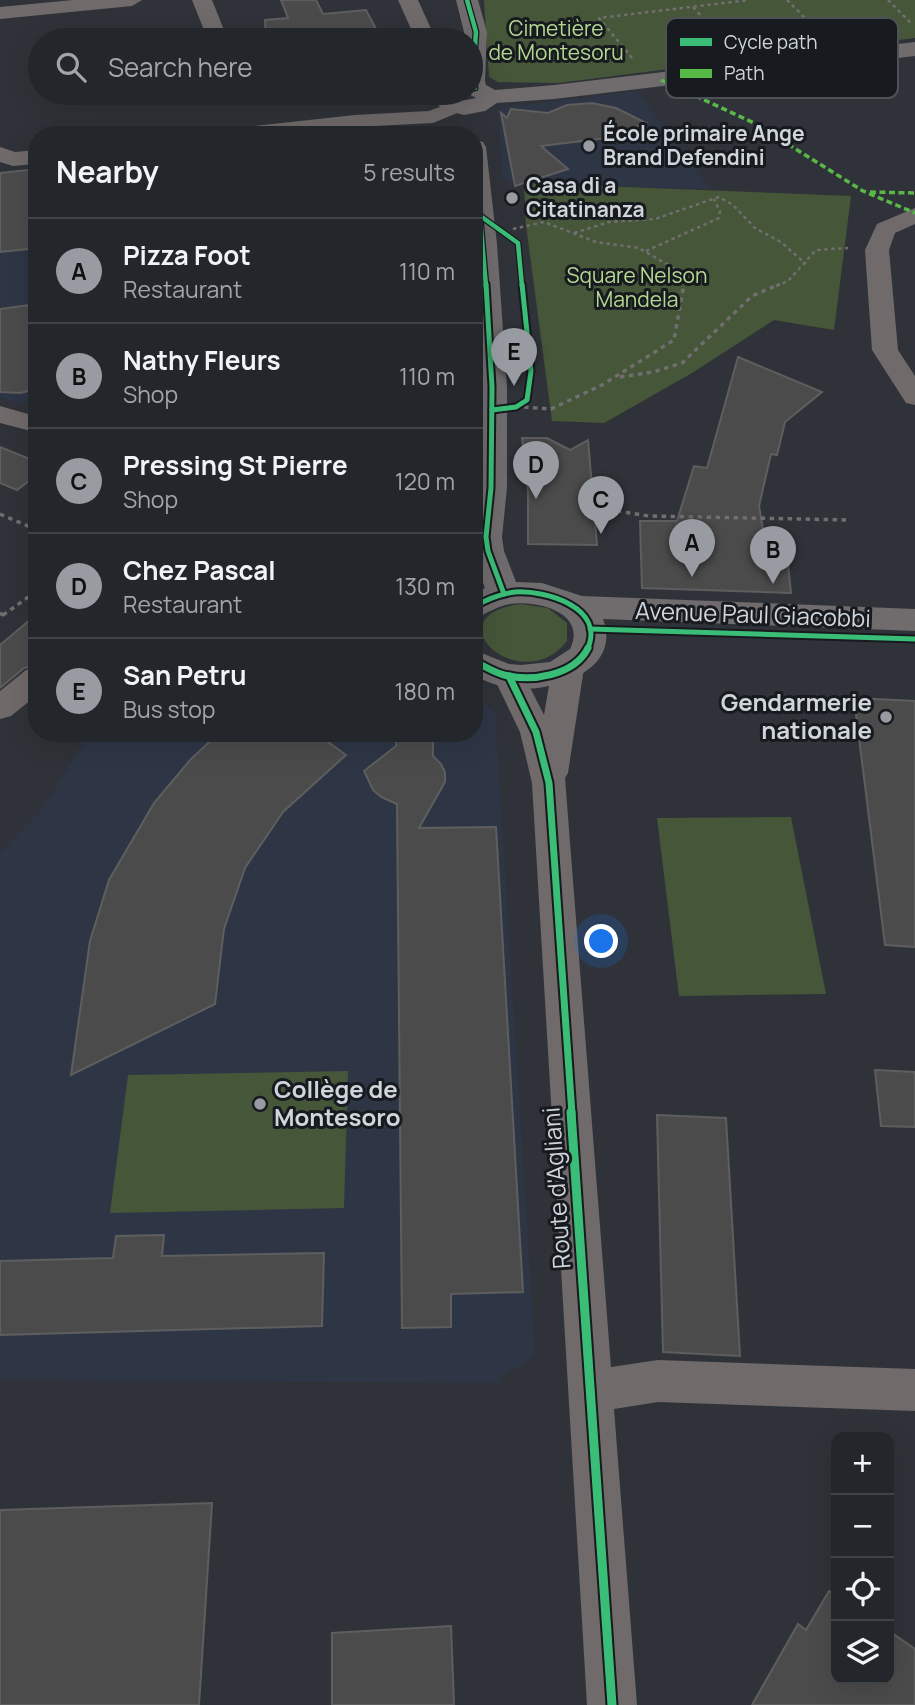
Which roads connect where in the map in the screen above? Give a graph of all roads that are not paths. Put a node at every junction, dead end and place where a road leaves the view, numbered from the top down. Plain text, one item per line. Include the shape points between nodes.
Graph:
1 (132, 0) edge
2 (202, 0) edge
3 (408, 0) edge
4 (78, 3) edge
5 (0, 13) edge
6 (446, 26) edge
7 (213, 28) edge
8 (666, 79) edge
9 (483, 96) edge
10 (455, 105) edge
11 (468, 105) edge
12 (312, 126) edge
13 (472, 126) edge
14 (0, 154) edge
15 (28, 158) edge
16 (915, 215) edge
17 (483, 238) edge
18 (915, 397) edge
19 (0, 414) edge
20 (28, 422) edge
21 (504, 594) junction
22 (483, 603) edge
23 (582, 618) junction
24 (915, 620) edge
25 (915, 639) edge
26 (483, 666) edge
27 (568, 668) junction
28 (509, 676) junction
29 (28, 685) edge
30 (0, 708) edge
31 (549, 783) junction
32 (915, 1390) edge
33 (590, 1392) junction
34 (611, 1705) edge

1 - 4 street
2 - 7 street
3 - 6 street
4 - 5 street
8 - 9 main road
10 - 12 street via 437,117
11 - 13 main road
14 - 15 street
16 - 18 street via 885,229 877,250 885,350
17 - 21 main road via 492,387 486,537
19 - 20 street
21 - 22 main road
21 - 23 main road via 542,593
23 - 24 main road, Avenue Paul Giacobbi
23 - 25 main road, Avenue Paul Giacobbi
23 - 27 main road via 590,643 583,657
26 - 28 main road
27 - 28 main road via 541,677
27 - 31 street, Route d'Agliani
28 - 31 street, Route d'Agliani via 536,732
29 - 30 street
31 - 33 street, Route d'Agliani
32 - 33 street via 658,1381
33 - 34 street, Route d'Agliani

